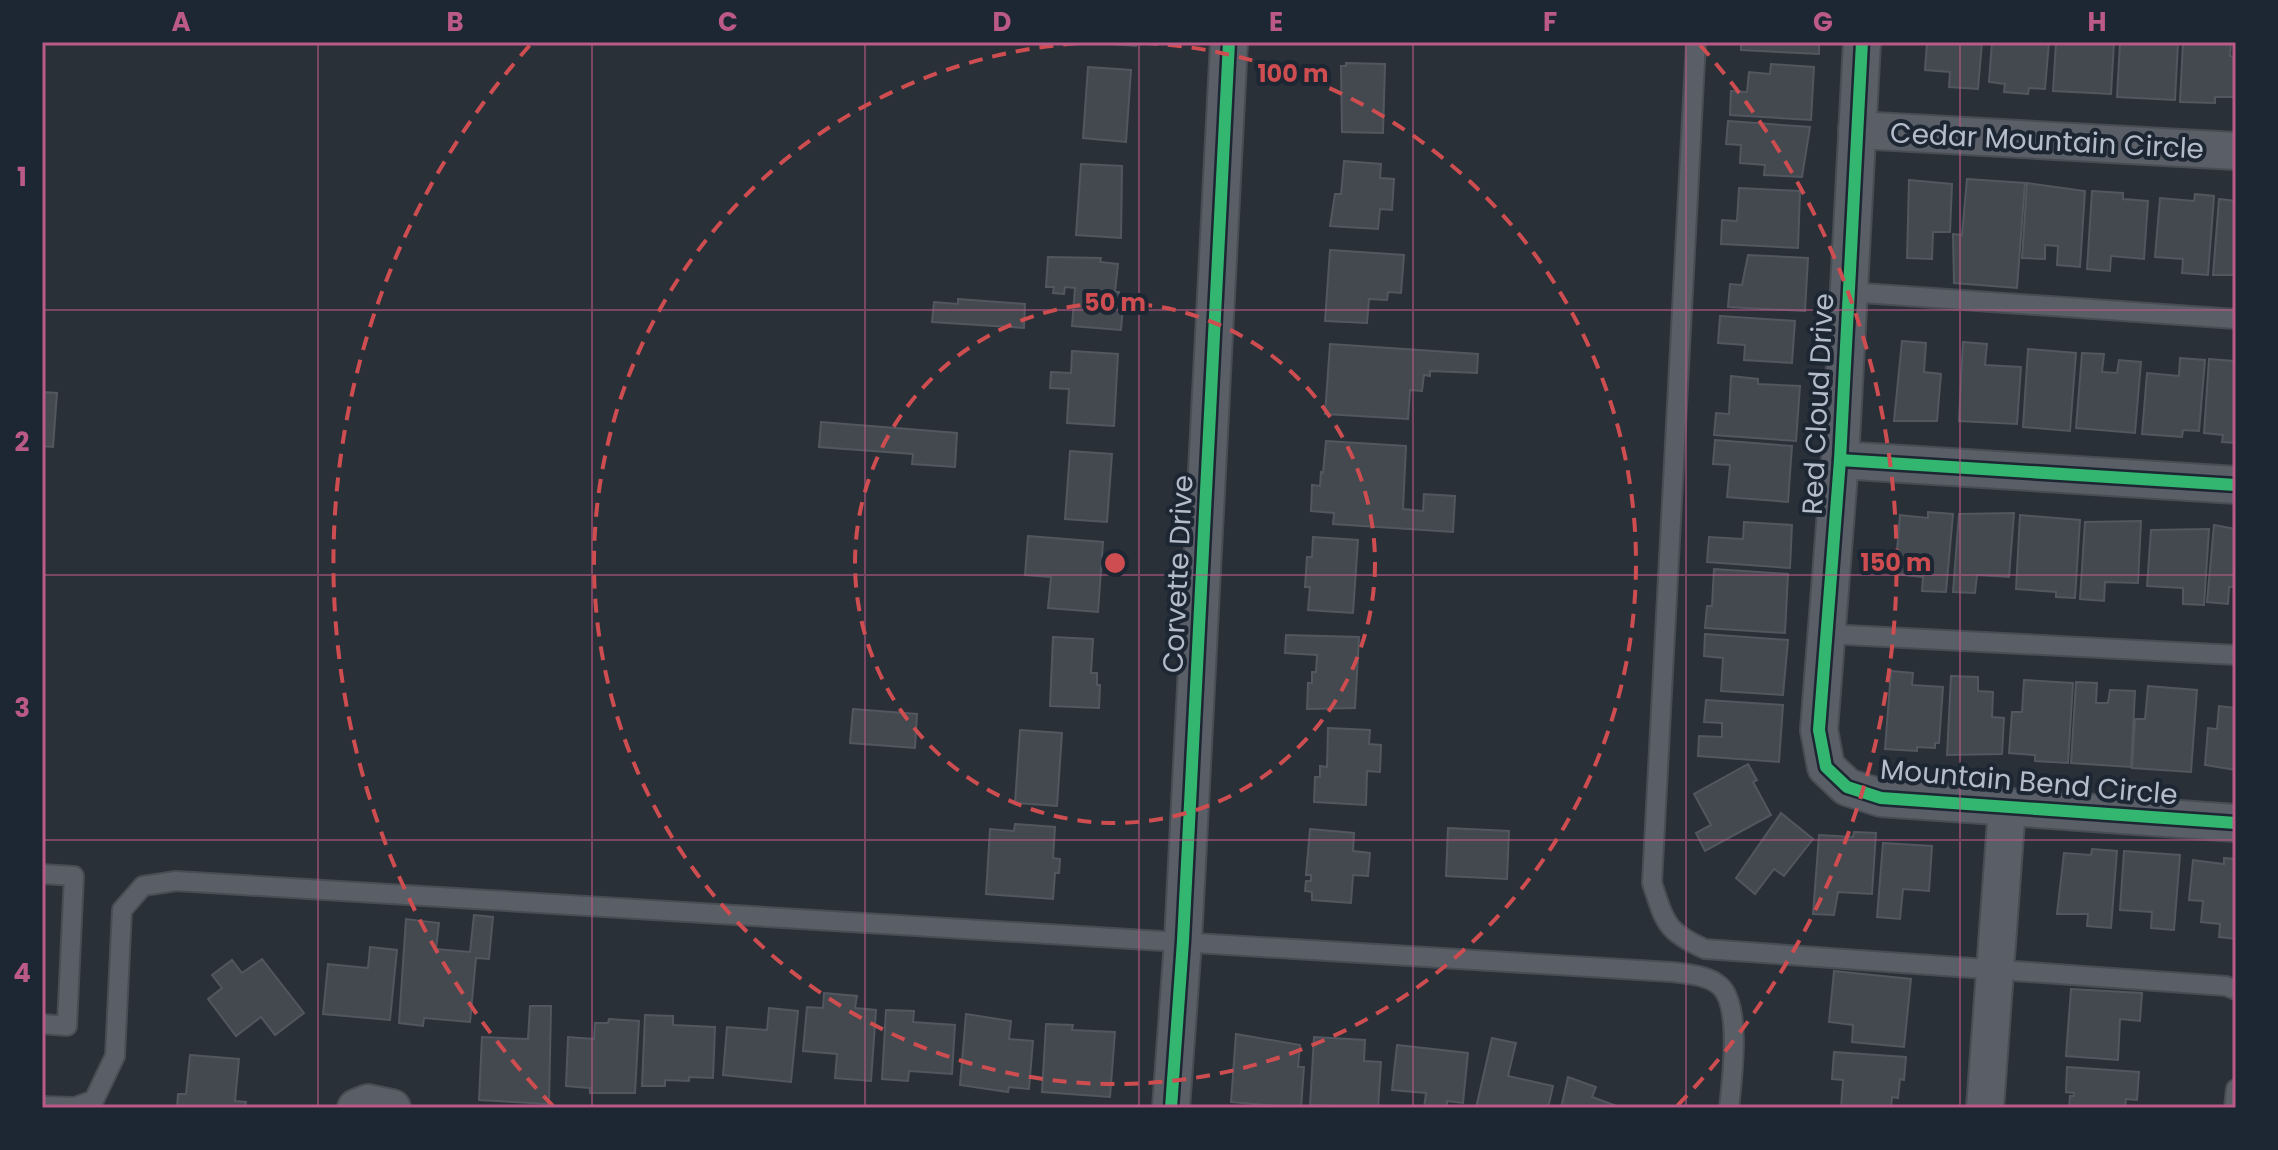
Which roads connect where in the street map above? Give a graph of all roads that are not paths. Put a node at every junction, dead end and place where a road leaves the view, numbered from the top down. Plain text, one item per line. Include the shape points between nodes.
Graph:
1 (1229, 42) edge
2 (1696, 42) edge
3 (1862, 42) edge
4 (1857, 130) junction
5 (2236, 151) edge
6 (1848, 292) junction
7 (2236, 319) edge
8 (1840, 460) junction
9 (2236, 485) edge
10 (1827, 634) junction
11 (2236, 655) edge
12 (1826, 767) joint
13 (2007, 807) junction
14 (2236, 823) edge
15 (42, 874) edge
16 (1183, 941) junction
17 (1995, 969) junction
18 (2236, 990) edge
19 (42, 1024) edge
20 (2236, 1089) edge
21 (42, 1106) edge
22 (356, 1108) edge
23 (392, 1108) edge
24 (1171, 1108) edge
25 (1729, 1108) edge
26 (1985, 1108) edge
27 (2234, 1108) edge

1 - 16 street, Corvette Drive
2 - 17 lane via 1652,883 1665,920 1680,938 1705,949
3 - 4 street, Red Cloud Drive
4 - 5 street, Cedar Mountain Circle
4 - 6 street, Red Cloud Drive
6 - 7 lane
6 - 8 street, Red Cloud Drive
8 - 9 street
8 - 10 street, Red Cloud Drive
10 - 11 lane
10 - 12 street, Red Cloud Drive via 1819,730
12 - 13 street, Mountain Bend Circle via 1847,787 1881,798
13 - 14 street, Mountain Bend Circle
13 - 17 street
15 - 19 lane via 74,876 67,1026
16 - 21 lane via 176,881 143,886 122,910 115,1056 94,1100 75,1107
16 - 24 street, Corvette Drive
16 - 25 lane via 1699,976 1720,986 1731,1003
17 - 18 lane
17 - 26 street
20 - 27 lane
22 - 23 street via 368,1103

